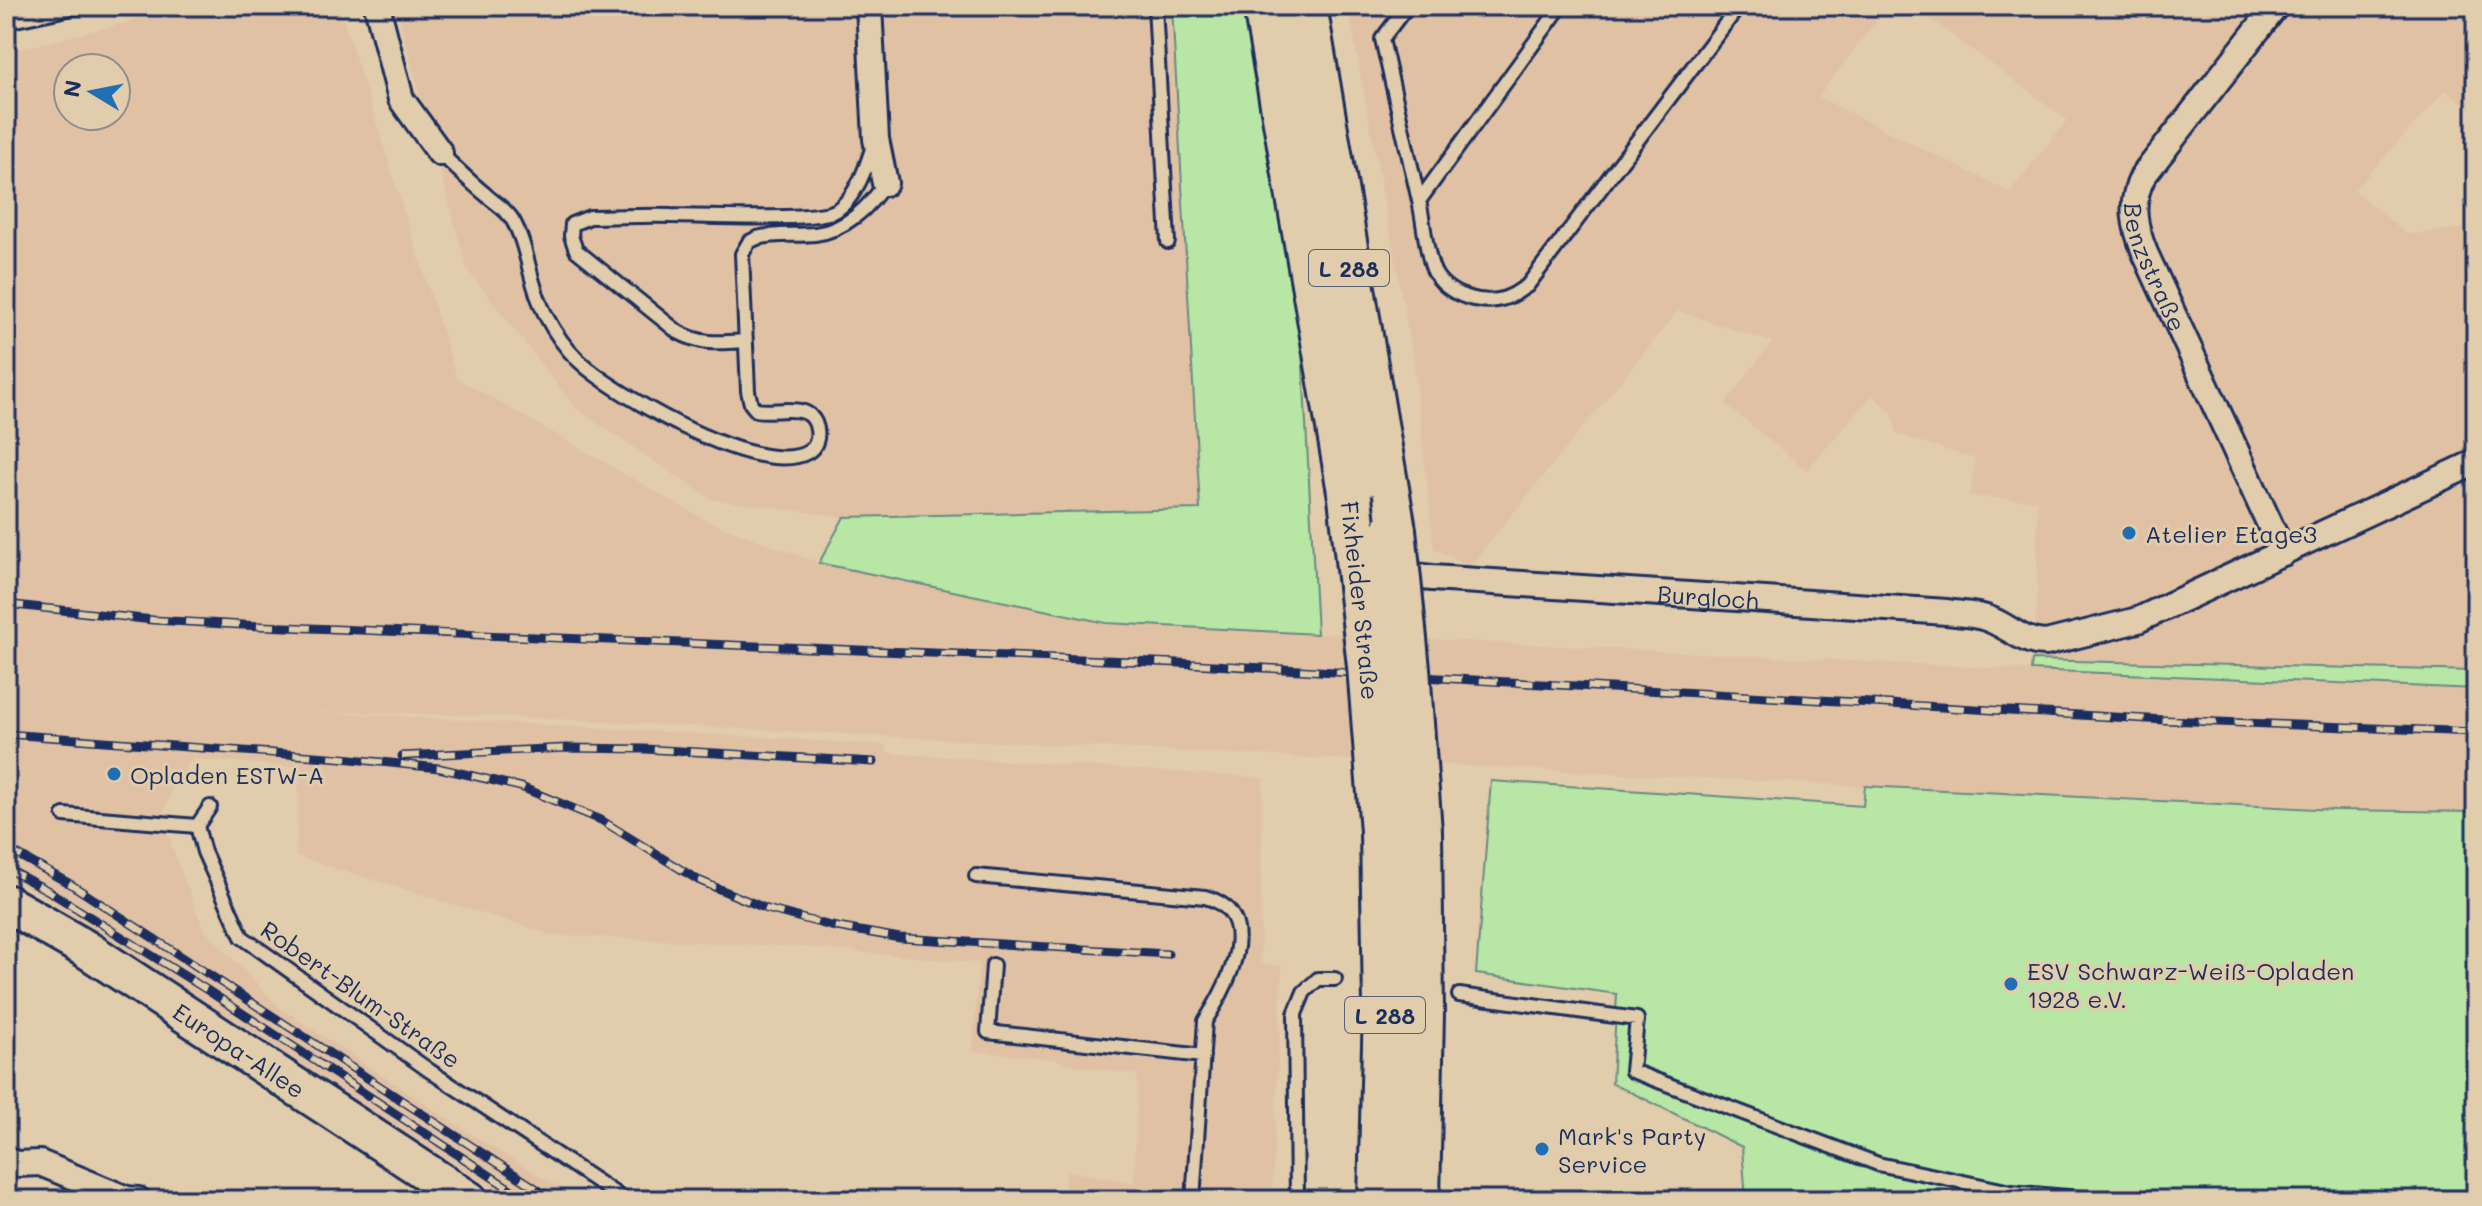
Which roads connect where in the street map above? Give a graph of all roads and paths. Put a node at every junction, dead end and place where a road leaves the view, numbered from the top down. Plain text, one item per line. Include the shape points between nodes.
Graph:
1 (82, 6) edge
2 (377, 6) edge
3 (869, 6) edge
4 (1155, 6) edge
5 (1265, 6) edge
6 (1305, 6) edge
7 (1407, 6) edge
8 (1561, 6) edge
9 (1739, 6) edge
10 (2276, 6) edge
11 (6, 22) edge
12 (876, 139) junction
13 (440, 153) joint
14 (885, 183) joint
15 (1419, 201) junction
16 (1168, 242) dead end
17 (745, 341) junction
18 (2476, 462) edge
19 (2283, 553) junction
20 (1375, 571) dead end
21 (210, 807) dead end
22 (64, 815) dead end
23 (197, 826) junction
24 (1401, 831) junction
25 (976, 876) dead end
26 (6, 903) edge
27 (6, 927) edge
28 (993, 965) dead end
29 (1335, 979) dead end
30 (1459, 995) dead end
31 (1203, 1056) junction
32 (6, 1160) edge
33 (138, 1200) edge
34 (425, 1200) edge
35 (469, 1200) edge
36 (625, 1200) edge
37 (1193, 1200) edge
38 (1297, 1200) edge
39 (1380, 1200) edge
40 (1418, 1200) edge
41 (2100, 1200) edge

1 - 11 lane
2 - 13 street via 401,99
3 - 12 street
4 - 16 lane
5 - 24 highway, Fixheider Straße / L 288, bridge via 1350,497 1369,666
6 - 24 highway, Fixheider Straße / L 288, bridge via 1394,530 1408,669
7 - 15 lane via 1382,39
8 - 15 lane
9 - 15 lane via 1527,286 1508,298 1487,301 1448,289 1434,271
10 - 19 street, Benzstraße via 2143,176 2133,214 2145,253
12 - 14 street
12 - 17 lane via 865,170 834,213 590,217 572,224 576,250 678,332 708,343
13 - 17 lane via 511,217 546,318 564,344 611,387 732,448 759,455 808,452 818,438 808,414 766,412 751,404
14 - 17 lane via 863,210 834,230 749,242 741,262
18 - 19 street
19 - 20 street, Burgloch via 2138,620 2046,643 2020,637 1985,618 1947,612
21 - 23 lane
22 - 23 lane
23 - 36 lane, Robert-Blum-Straße via 242,937 430,1071
24 - 39 highway, Fixheider Straße / L 288 via 1385,1006
24 - 40 highway, Fixheider Straße / L 288 via 1422,1013
25 - 31 lane via 1220,901 1237,926 1236,957 1205,1021
26 - 35 main road, Europa-Allee via 86,949
27 - 34 main road, Europa-Allee
28 - 31 lane via 988,1032
29 - 38 lane via 1318,979 1304,992 1295,1014
30 - 41 lane via 1637,1019 1632,1071 1878,1164 2011,1192
31 - 37 lane
32 - 33 street via 40,1163

